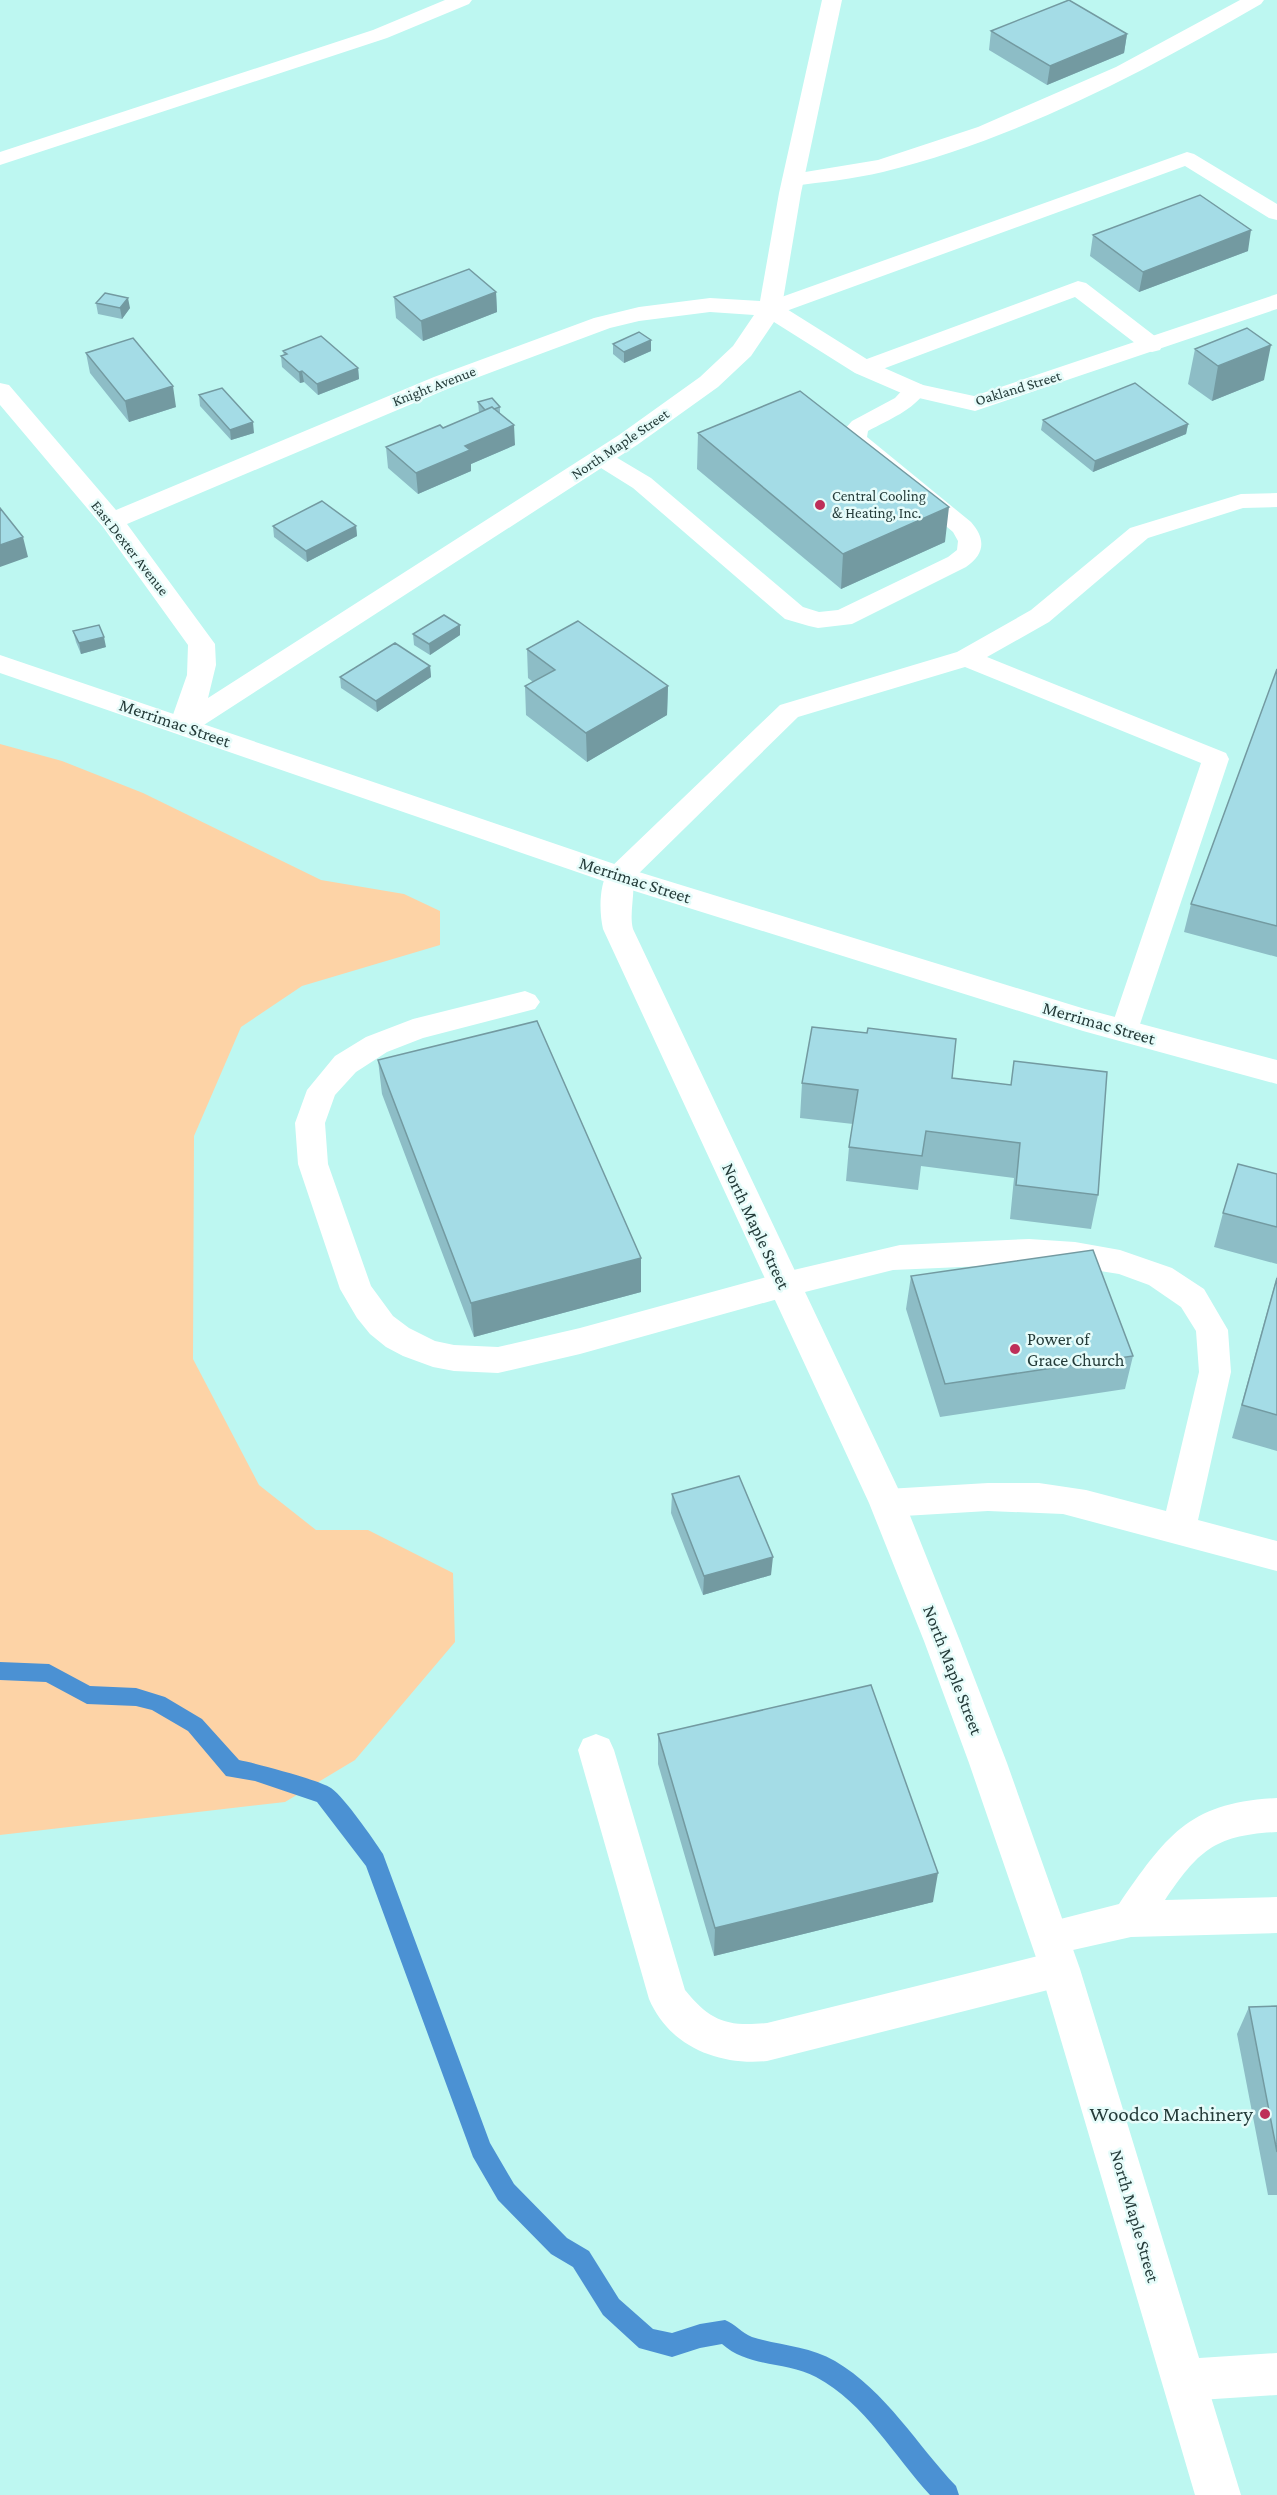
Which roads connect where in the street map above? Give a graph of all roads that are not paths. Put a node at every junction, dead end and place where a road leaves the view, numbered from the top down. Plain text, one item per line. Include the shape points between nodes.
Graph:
1 (462, 0) edge
2 (832, 0) edge
3 (1254, 0) edge
4 (0, 159) edge
5 (793, 180) junction
6 (1277, 213) edge
7 (1277, 301) edge
8 (770, 309) junction
9 (1152, 345) junction
10 (864, 368) junction
11 (0, 390) edge
12 (915, 390) junction
13 (601, 458) junction
14 (1277, 500) edge
15 (112, 521) junction
16 (966, 658) junction
17 (0, 664) edge
18 (183, 726) junction
19 (619, 876) junction
20 (525, 1002) dead end
21 (1125, 1031) junction
22 (1277, 1072) edge
23 (783, 1284) junction
24 (887, 1503) junction
25 (1179, 1529) junction
26 (1277, 1556) edge
27 (596, 1750) dead end
28 (1277, 1815) edge
29 (1277, 1915) edge
30 (1131, 1919) junction
31 (1055, 1954) junction
32 (1277, 2374) edge
33 (1184, 2380) junction
34 (1218, 2495) edge

1 - 4 lane via 380,34
2 - 5 street, North Maple Street
3 - 5 lane via 1139,62 1006,124 890,163
5 - 8 street, North Maple Street
6 - 8 lane via 1187,158
7 - 9 street, Oakland Street
8 - 10 street, Oakland Street
8 - 13 street, North Maple Street via 751,339 722,371
8 - 15 street, Knight Avenue via 710,305 602,322 377,408
9 - 10 lane via 1078,288
9 - 12 street, Oakland Street via 975,404
10 - 12 street, Oakland Street
11 - 15 street, East Dexter Avenue
12 - 13 lane via 903,403 855,430 855,439 962,527 972,546 957,562 834,619 809,619 794,613 642,483
13 - 18 street, North Maple Street
14 - 16 lane via 1241,501 1139,533 1040,616
15 - 18 street, East Dexter Avenue via 201,644 204,655 200,679
16 - 19 lane via 789,711
16 - 21 lane via 1216,759
17 - 18 street, Merrimac Street
18 - 19 street, Merrimac Street
19 - 21 street, Merrimac Street
19 - 23 street, North Maple Street via 615,916 618,928
20 - 23 lane via 386,1038 343,1065 316,1101 308,1143 365,1308 398,1339 419,1350 471,1361 498,1360
21 - 22 street, Merrimac Street
23 - 24 street, North Maple Street
23 - 25 lane via 894,1258 992,1251 1080,1254 1142,1268 1176,1285 1210,1325 1217,1357
24 - 25 lane via 1057,1498
24 - 31 street, North Maple Street via 988,1763
25 - 26 lane
27 - 31 lane via 668,1999 688,2024 702,2033 734,2044 767,2042
28 - 30 lane via 1238,1818 1201,1832 1173,1858
29 - 30 lane
30 - 31 lane
31 - 33 street, North Maple Street
32 - 33 lane
33 - 34 street, North Maple Street

